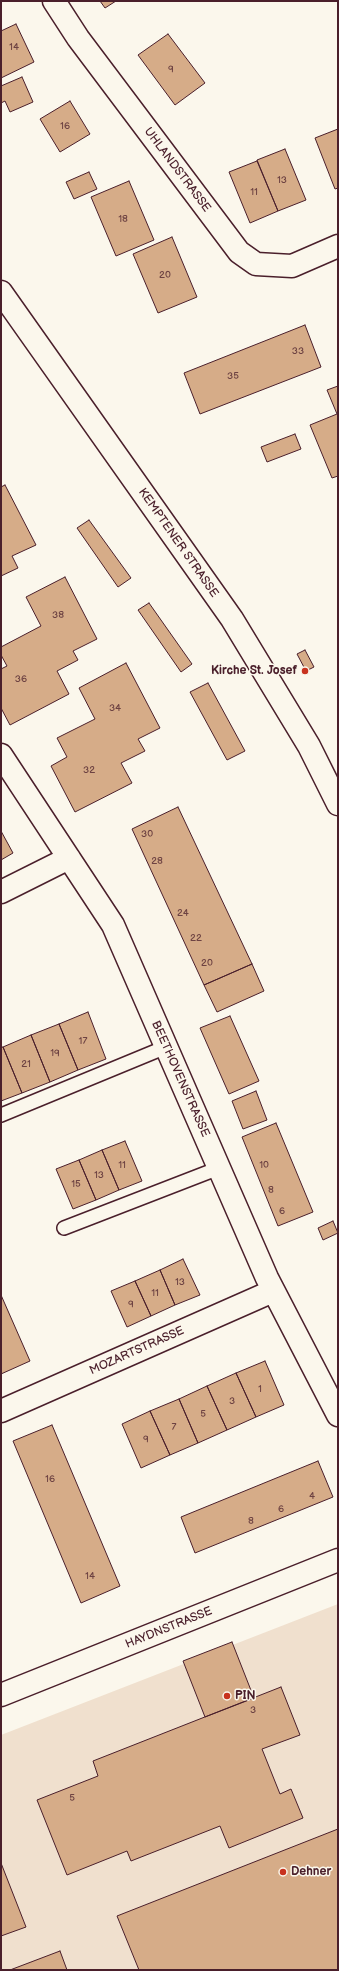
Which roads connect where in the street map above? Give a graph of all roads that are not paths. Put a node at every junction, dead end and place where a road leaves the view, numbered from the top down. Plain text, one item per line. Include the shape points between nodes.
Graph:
1 (54, 1) edge
2 (336, 251) edge
3 (1, 292) edge
4 (1, 755) edge
5 (338, 804) edge
6 (69, 858) junction
7 (1, 892) edge
8 (166, 1047) junction
9 (1, 1114) edge
10 (219, 1168) junction
11 (64, 1228) dead end
12 (273, 1291) junction
13 (1, 1411) edge
14 (338, 1415) edge
15 (338, 1560) edge
16 (1, 1695) edge

1 - 2 street, UHLANDSTRASSE via 78,38 239,252 256,264 292,266
3 - 5 street, KEMPTENER STRASSE via 232,619 309,746
4 - 6 street, BEETHOVENSTRASSE
6 - 7 street
6 - 8 street, BEETHOVENSTRASSE via 113,925
8 - 9 lane
8 - 10 street, BEETHOVENSTRASSE
10 - 11 lane
10 - 12 street, BEETHOVENSTRASSE
12 - 13 street, MOZARTSTRASSE
12 - 14 street, BEETHOVENSTRASSE
15 - 16 street, HAYDNSTRASSE

